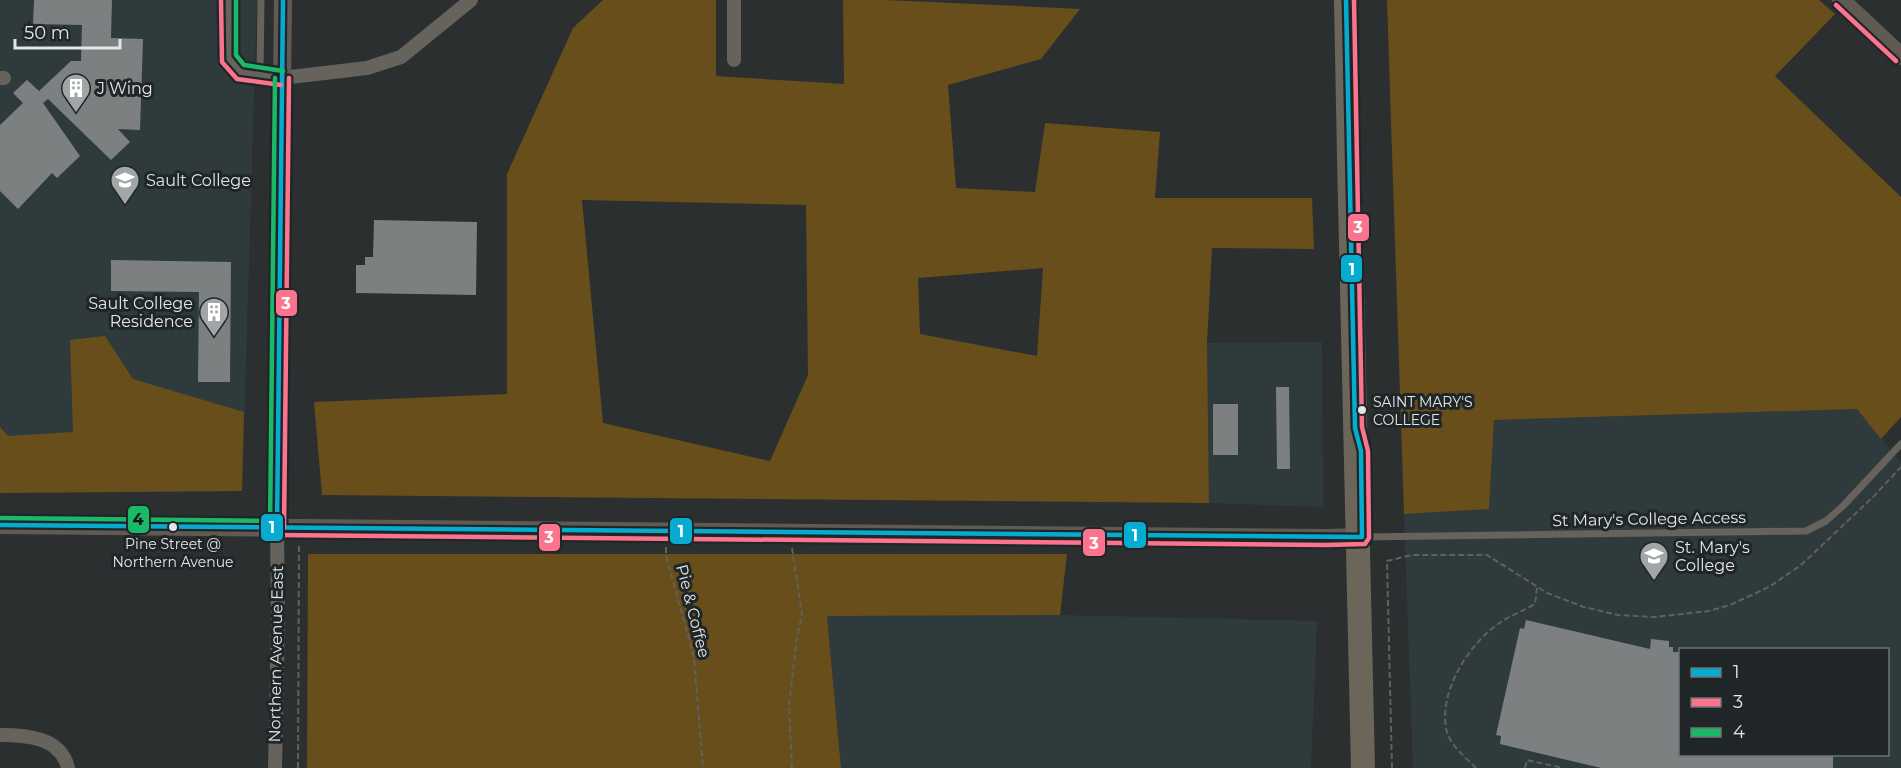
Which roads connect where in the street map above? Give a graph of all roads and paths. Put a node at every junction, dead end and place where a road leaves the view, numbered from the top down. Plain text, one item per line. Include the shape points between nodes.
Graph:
1 (229, 0) edge
2 (261, 0) edge
3 (283, 0) edge
4 (471, 0) edge
5 (734, 0) edge
6 (1346, 0) edge
7 (1841, 0) edge
8 (1901, 56) edge
9 (734, 60) dead end
10 (260, 76) junction
11 (282, 78) junction
12 (1901, 444) edge
13 (1901, 467) edge
14 (0, 525) edge
15 (277, 528) junction
16 (299, 529) junction
17 (665, 532) junction
18 (789, 533) junction
19 (1359, 537) junction
20 (1537, 587) junction
21 (0, 735) edge
22 (68, 768) edge
23 (275, 768) edge
24 (298, 768) edge
25 (703, 768) edge
26 (792, 768) edge
27 (1363, 768) edge
28 (1392, 768) edge
29 (1476, 768) edge
30 (1525, 768) edge
31 (1563, 768) edge

1 - 10 lane via 228,58 240,72
2 - 10 lane
3 - 11 street, Northern Avenue East
4 - 11 street via 401,57 367,68
5 - 9 street
6 - 19 highway
7 - 8 street
10 - 11 lane
11 - 15 street, Northern Avenue East
12 - 19 lane, St Mary's College Access via 1843,506 1806,531
13 - 20 path via 1801,565 1769,587 1730,605 1673,616 1618,615 1584,607
14 - 15 street
15 - 16 street
15 - 23 street, Northern Avenue East
16 - 17 street
16 - 24 path
17 - 18 street
17 - 25 path, Pie & Coffee via 666,556 694,657
18 - 19 street
18 - 26 path via 802,615 789,706
19 - 27 highway
20 - 28 path via 1487,555 1412,555 1387,561
20 - 29 path via 1535,604 1498,624 1480,641 1460,666 1451,686 1445,718 1448,733
21 - 22 street via 48,741 66,758
30 - 31 path via 1527,760

